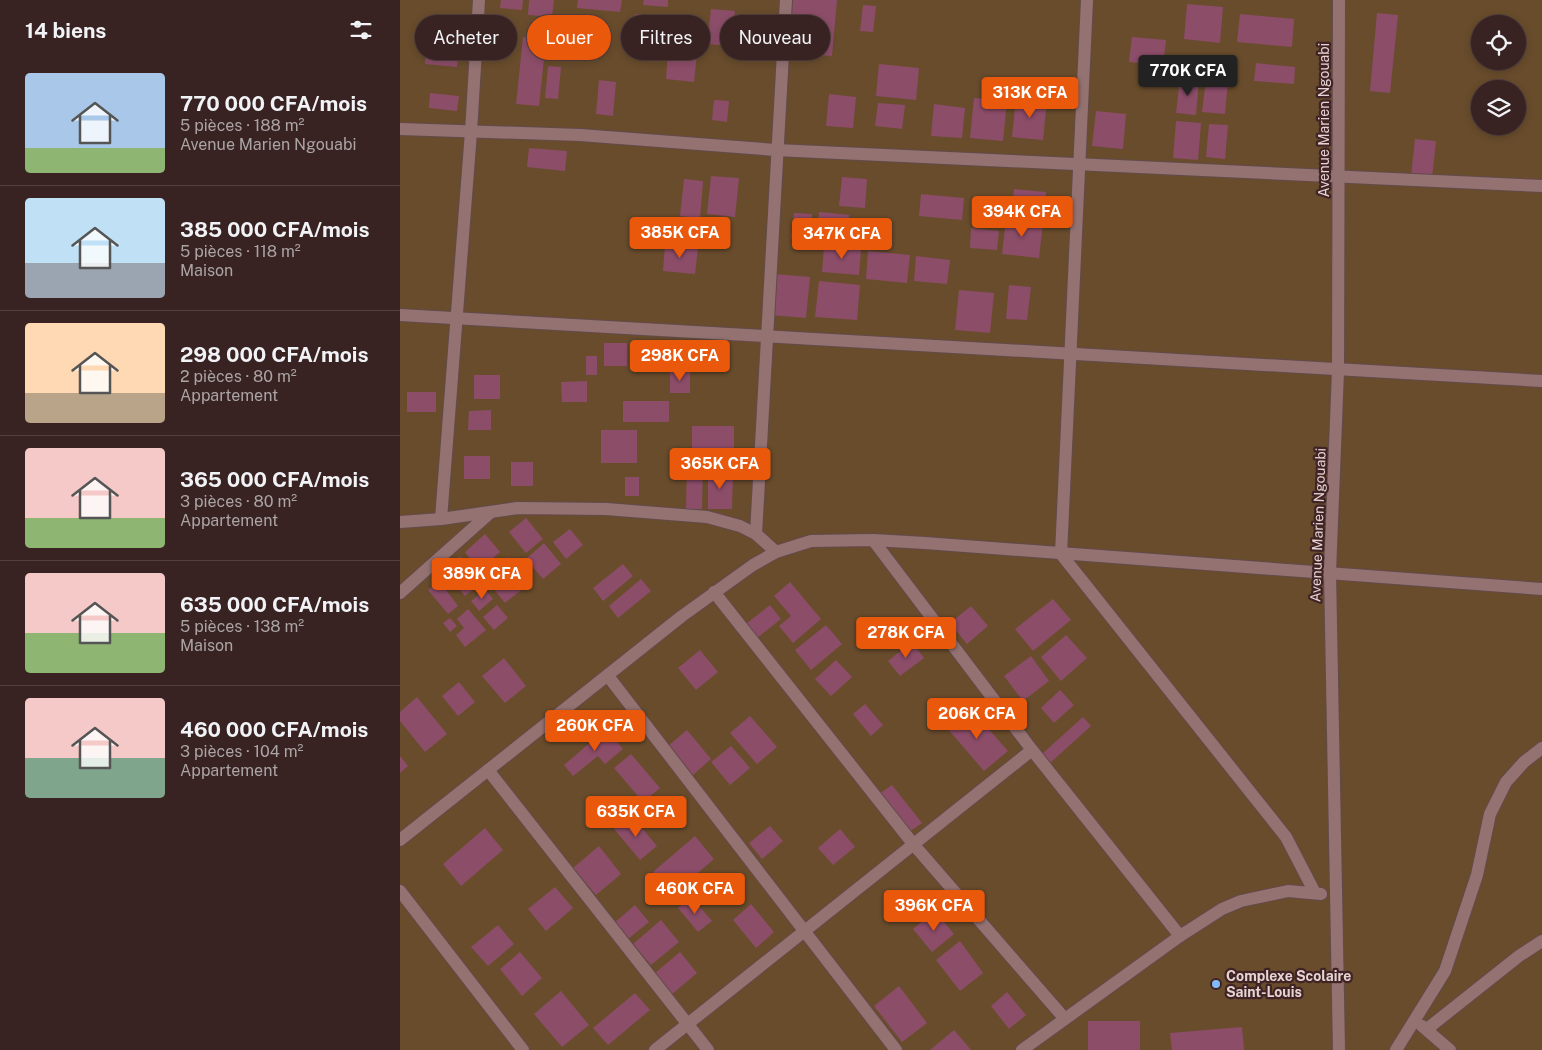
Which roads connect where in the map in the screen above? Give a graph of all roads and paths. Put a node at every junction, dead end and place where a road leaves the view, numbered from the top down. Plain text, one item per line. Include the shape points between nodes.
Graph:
1 (479, 0) edge
2 (786, 0) edge
3 (1086, 0) edge
4 (1339, 0) edge
5 (400, 129) edge
6 (472, 132) junction
7 (776, 150) junction
8 (1077, 165) junction
9 (1339, 178) junction
10 (1542, 186) edge
11 (400, 315) edge
12 (457, 318) junction
13 (766, 335) junction
14 (1069, 353) junction
15 (1338, 371) junction
16 (1542, 381) edge
17 (491, 512) junction
18 (441, 519) junction
19 (400, 522) edge
20 (756, 534) junction
21 (873, 540) junction
22 (776, 552) junction
23 (1060, 554) junction
24 (1330, 572) junction
25 (1542, 589) edge
26 (714, 592) junction
27 (400, 593) edge
28 (608, 676) junction
29 (1542, 748) edge
30 (1032, 750) junction
31 (488, 770) junction
32 (400, 840) edge
33 (914, 845) junction
34 (400, 891) edge
35 (1315, 893) junction
36 (1335, 895) junction
37 (805, 932) junction
38 (1180, 936) junction
39 (1542, 941) edge
40 (1065, 1019) junction
41 (1415, 1021) junction
42 (688, 1024) junction
43 (1427, 1030) junction
44 (523, 1050) edge
45 (655, 1050) edge
46 (708, 1050) edge
47 (896, 1050) edge
48 (1022, 1050) edge
49 (1339, 1050) edge
50 (1396, 1050) edge
51 (1450, 1050) edge

1 - 6 street
2 - 7 street
3 - 8 street
4 - 9 street, Avenue Marien Ngouabi
5 - 6 street
6 - 7 street via 580,135
6 - 12 street
7 - 8 street
7 - 13 street
8 - 9 street
8 - 14 street
9 - 10 street
9 - 15 street, Avenue Marien Ngouabi
11 - 12 street
12 - 13 street
12 - 18 street
13 - 14 street
13 - 20 street
14 - 15 street
14 - 23 street
15 - 16 street
15 - 24 street, Avenue Marien Ngouabi
17 - 18 street
17 - 20 street via 518,508 606,509 707,516
17 - 27 street
18 - 19 street
20 - 22 street
21 - 22 street via 811,541
21 - 23 street
21 - 30 street
22 - 26 street
23 - 24 street
23 - 35 street via 1286,837
24 - 25 street
24 - 36 street, Avenue Marien Ngouabi
26 - 28 street
26 - 33 street
28 - 31 street
28 - 37 street
29 - 41 street via 1506,782 1490,814 1477,875 1445,971
30 - 33 street
30 - 38 street
31 - 32 street
31 - 42 street
33 - 37 street
33 - 40 street
34 - 44 street
35 - 36 street
35 - 38 street via 1288,891 1241,900
36 - 49 street, Avenue Marien Ngouabi
37 - 42 street
37 - 47 street
38 - 40 street
39 - 43 street
40 - 48 street
41 - 43 street
41 - 50 street
42 - 45 street
42 - 46 street
43 - 51 street

